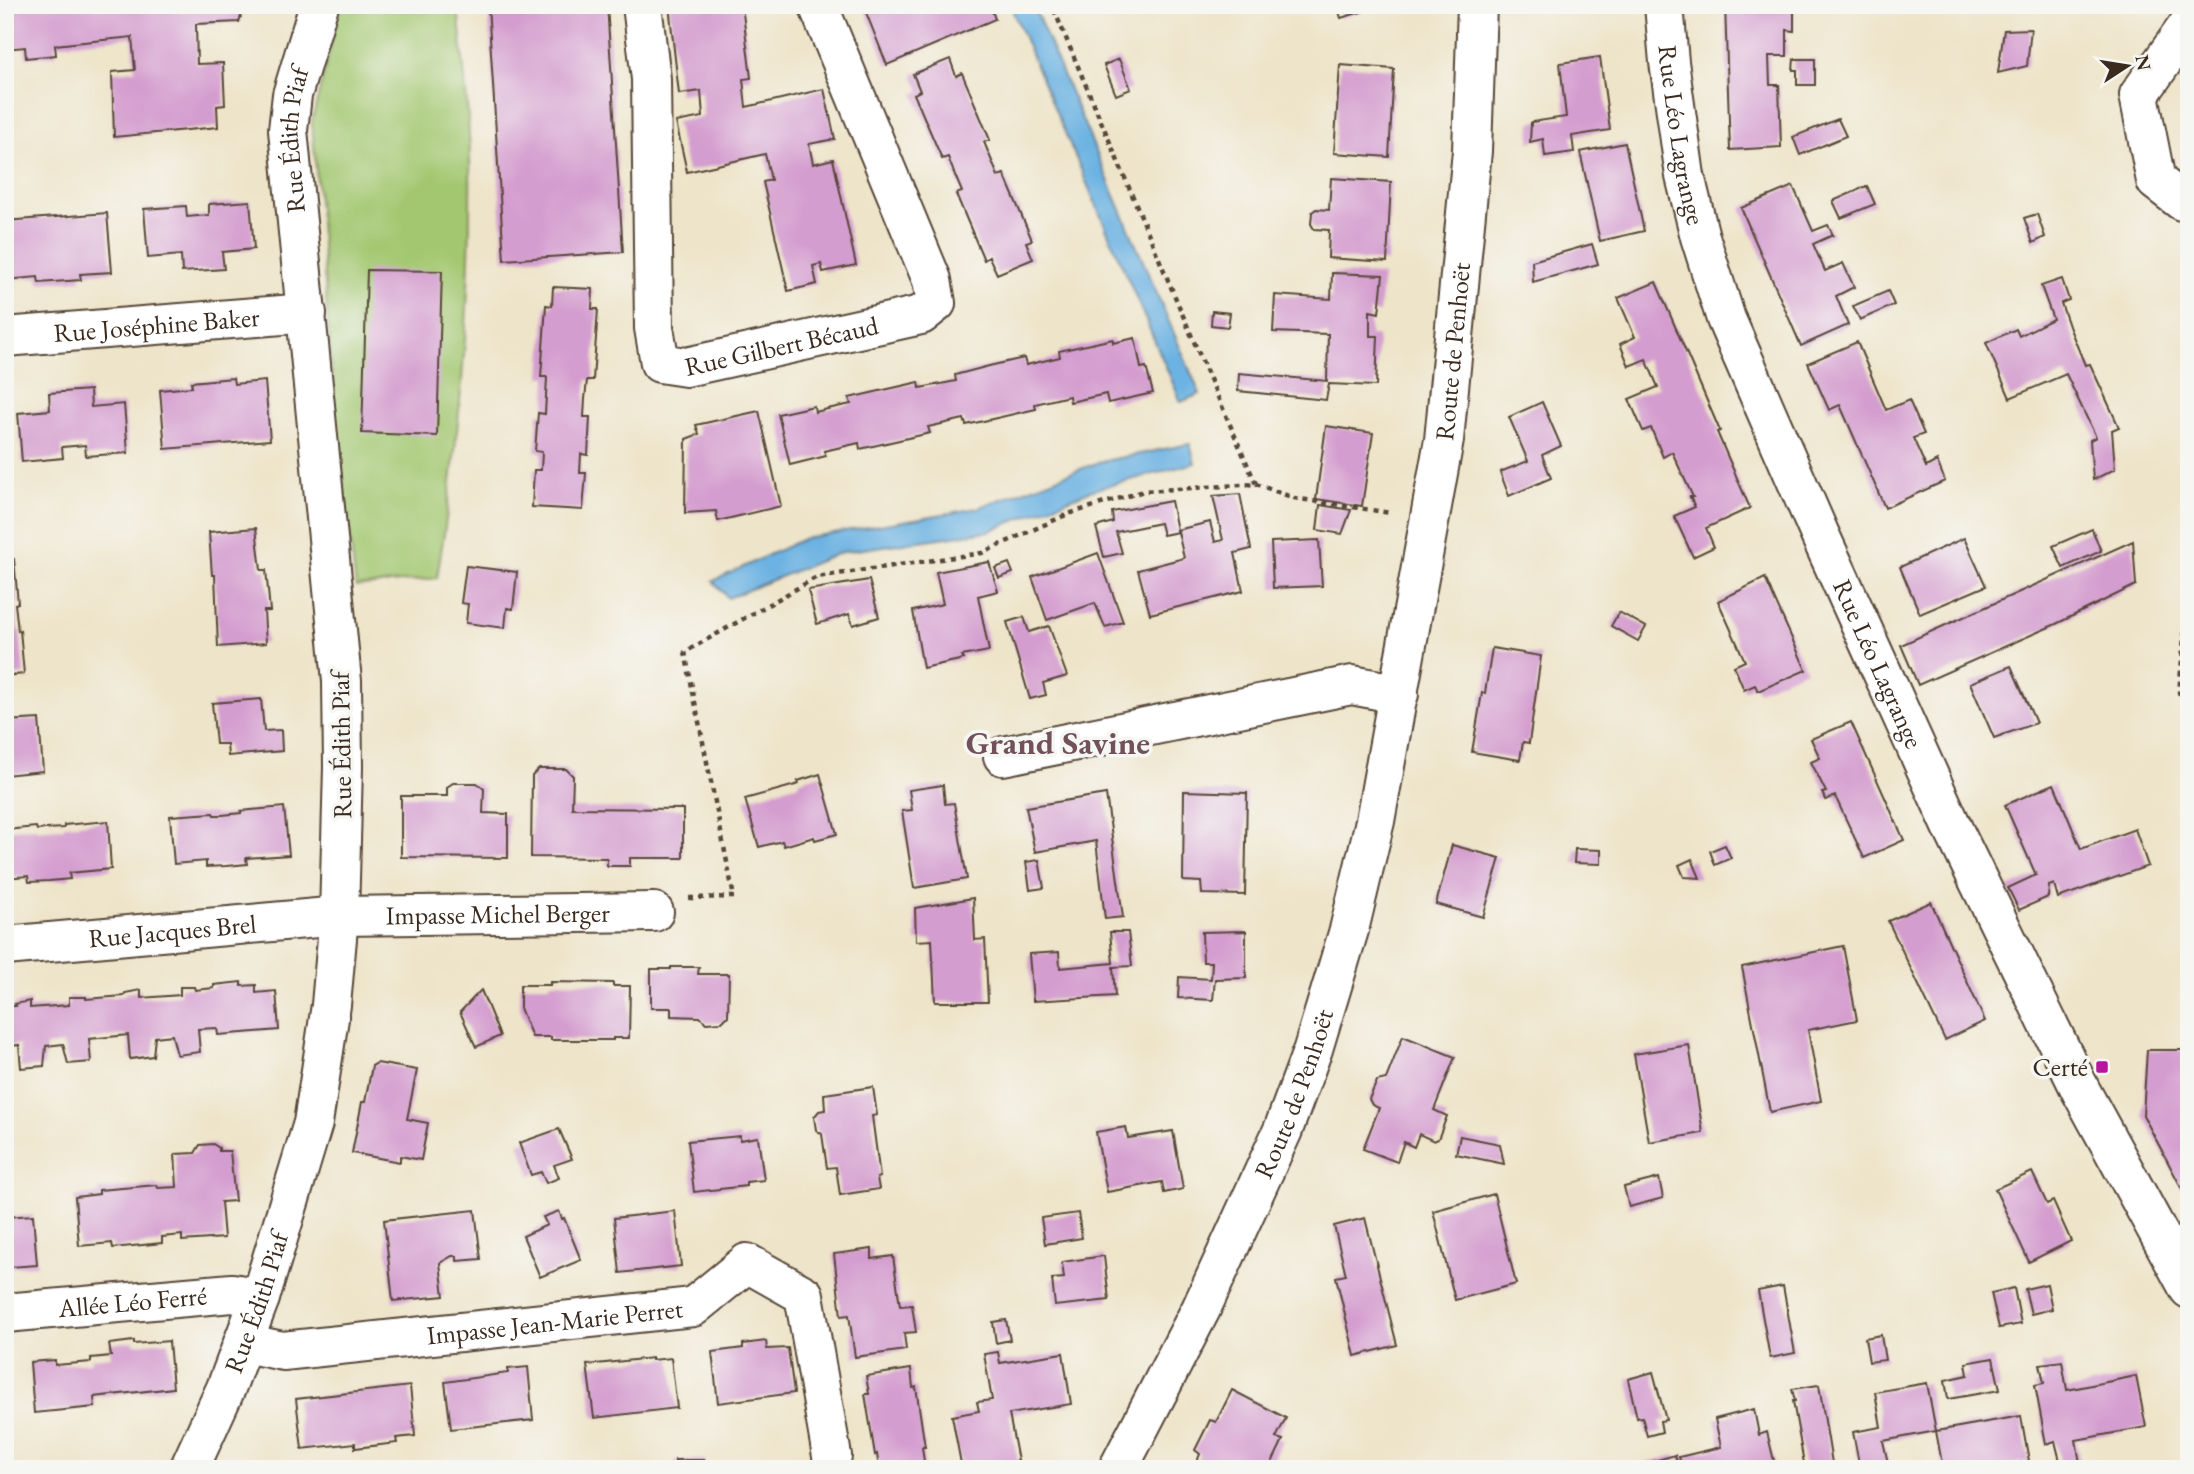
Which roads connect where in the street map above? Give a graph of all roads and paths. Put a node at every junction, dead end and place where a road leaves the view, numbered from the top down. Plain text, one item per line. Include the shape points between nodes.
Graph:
1 (319, 5) edge
2 (642, 5) edge
3 (818, 5) edge
4 (1052, 5) edge
5 (1476, 5) edge
6 (1664, 5) edge
7 (2189, 24) edge
8 (2189, 193) edge
9 (307, 313) junction
10 (5, 337) edge
11 (1256, 484) junction
12 (1396, 514) dead end
13 (2189, 581) edge
14 (1399, 694) junction
15 (2189, 694) edge
16 (1003, 756) dead end
17 (654, 912) joint
18 (339, 916) junction
19 (5, 946) edge
20 (2189, 1289) edge
21 (260, 1298) junction
22 (5, 1313) edge
23 (244, 1343) junction
24 (832, 1456) dead end
25 (189, 1469) edge
26 (1118, 1469) edge

1 - 9 street, Rue Édith Piaf via 292,95 288,130
2 - 3 street, Rue Gilbert Bécaud via 651,79 654,328 660,363 687,367 921,315 936,303 932,280
4 - 11 path
5 - 14 street, Route de Penhoët via 1472,151 1444,440
6 - 20 street, Rue Léo Lagrange via 1685,176 1726,319 1954,831 2081,1091
7 - 8 street via 2139,95 2156,181 2182,201
9 - 10 street, Rue Joséphine Baker
9 - 18 street, Rue Édith Piaf via 342,681
11 - 12 path via 1294,498
11 - 17 path via 1144,491 1068,514 982,553 817,577 685,652 734,897 674,898
13 - 15 path via 2179,693
14 - 16 street via 1352,685
14 - 26 street, Route de Penhoët via 1352,918 1313,1049 1283,1130 1206,1297
17 - 18 street, Impasse Michel Berger
18 - 19 street, Rue Jacques Brel
18 - 21 street, Rue Édith Piaf via 313,1123
21 - 22 street, Allée Léo Ferré via 232,1293
21 - 23 street, Rue Édith Piaf
23 - 24 street, Impasse Jean-Marie Perret via 283,1351 693,1307 747,1263 804,1295
23 - 25 street, Rue Édith Piaf

